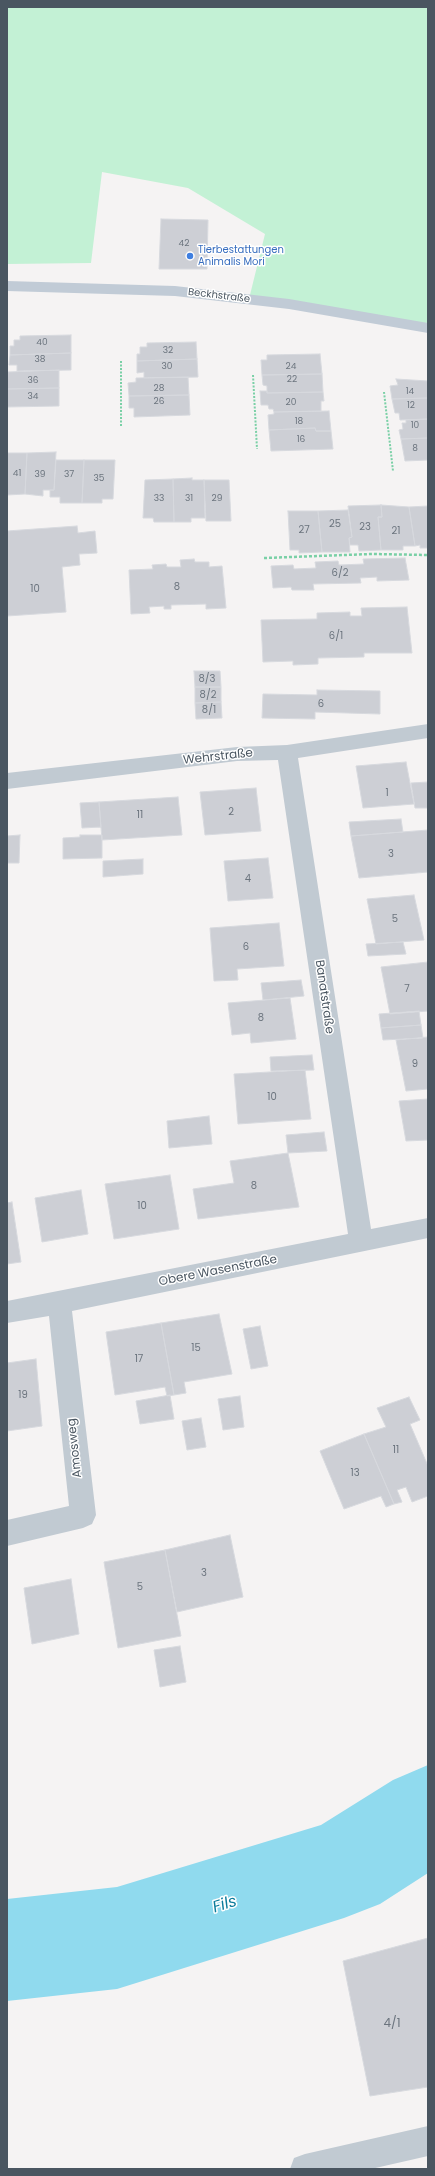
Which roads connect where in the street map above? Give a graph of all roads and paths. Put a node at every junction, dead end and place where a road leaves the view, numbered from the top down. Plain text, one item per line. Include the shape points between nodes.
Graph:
1 (7, 286) edge
2 (428, 328) edge
3 (121, 361) dead end
4 (253, 375) dead end
5 (384, 392) dead end
6 (121, 426) dead end
7 (256, 449) dead end
8 (393, 471) dead end
9 (428, 555) edge
10 (264, 558) dead end
11 (428, 731) edge
12 (288, 752) junction
13 (7, 781) edge
14 (428, 1228) edge
15 (360, 1242) junction
16 (59, 1303) junction
17 (7, 1312) edge
18 (7, 1533) edge
19 (428, 2141) edge
20 (305, 2169) edge

1 - 2 street, Beckhstraße via 175,291 289,304
3 - 6 path
4 - 7 path
5 - 8 path
9 - 10 path via 372,554
11 - 12 street, Wehrstraße
12 - 13 street, Wehrstraße via 237,754
12 - 15 street, Banatstraße
14 - 15 street, Obere Wasenstraße
15 - 16 street, Obere Wasenstraße
16 - 17 street, Obere Wasenstraße
16 - 18 street, Amosweg via 83,1515
19 - 20 street

